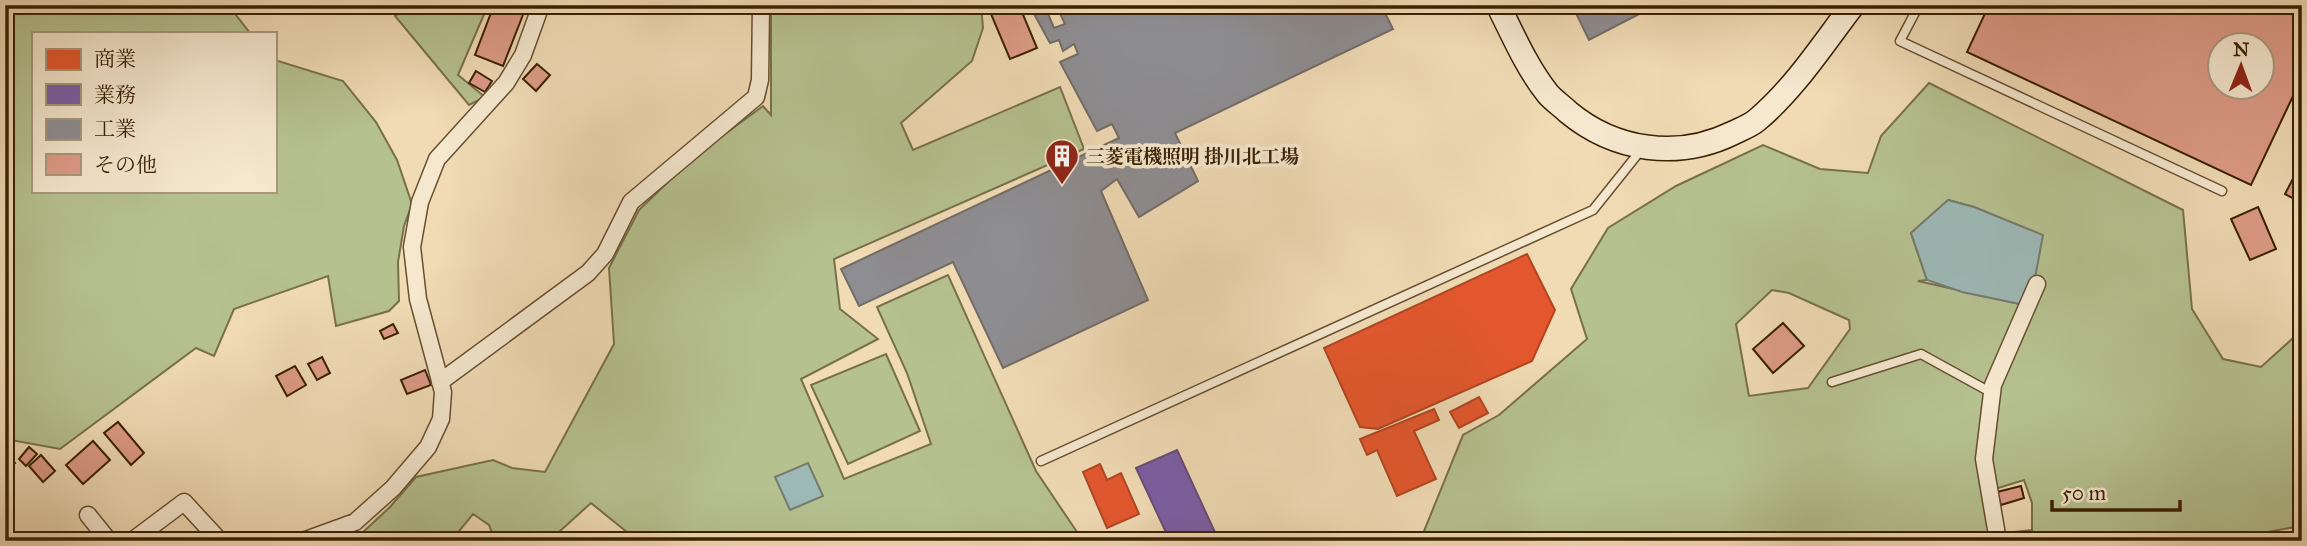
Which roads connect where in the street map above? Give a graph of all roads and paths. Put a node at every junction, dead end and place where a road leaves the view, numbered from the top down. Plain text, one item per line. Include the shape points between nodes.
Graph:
1 (541, 5) edge
2 (761, 5) edge
3 (1498, 5) edge
4 (1853, 5) edge
5 (1919, 5) edge
6 (1642, 148) junction
7 (2222, 191) dead end
8 (2036, 284) dead end
9 (440, 382) junction
10 (1832, 382) dead end
11 (1992, 393) junction
12 (1041, 461) dead end
13 (88, 516) dead end
14 (109, 541) edge
15 (132, 541) edge
16 (220, 541) edge
17 (303, 541) edge
18 (1998, 541) edge

1 - 9 street via 523,55 506,83 437,159 420,202 412,247 418,299
2 - 9 street via 756,97 631,202 605,254 588,273
3 - 6 street via 1549,95 1586,127
4 - 6 street via 1784,95 1754,122 1713,142 1675,149
5 - 7 lane via 1900,41
6 - 12 lane via 1593,210
8 - 11 street
9 - 17 street via 441,419 428,447 393,488 355,522
10 - 11 lane via 1921,354
11 - 18 street via 1984,459
13 - 14 street
15 - 16 street via 184,502

